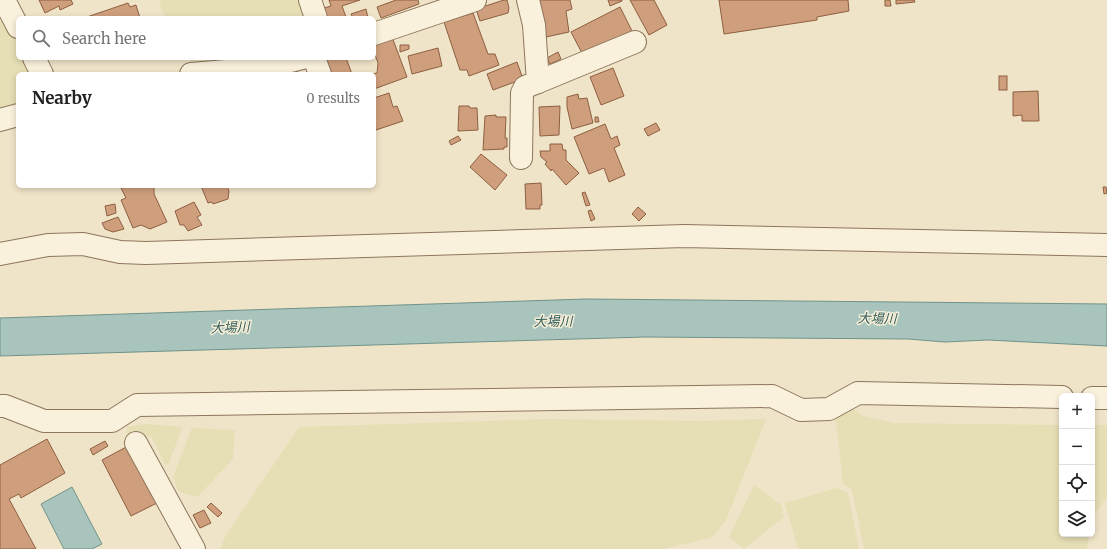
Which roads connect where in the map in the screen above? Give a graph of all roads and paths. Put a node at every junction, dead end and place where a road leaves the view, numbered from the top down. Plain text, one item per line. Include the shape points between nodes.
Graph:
1 (4, 0) edge
2 (310, 0) edge
3 (474, 0) edge
4 (528, 0) edge
5 (315, 16) edge
6 (16, 23) edge
7 (376, 33) edge
8 (635, 42) dead end
9 (35, 60) edge
10 (294, 60) edge
11 (315, 60) edge
12 (41, 72) edge
13 (215, 72) edge
14 (319, 72) edge
15 (538, 82) junction
16 (16, 116) edge
17 (0, 120) edge
18 (521, 158) dead end
19 (1107, 246) edge
20 (0, 254) edge
21 (1059, 397) edge
22 (1095, 398) edge
23 (1107, 398) edge
24 (0, 406) edge
25 (136, 443) dead end
26 (194, 549) edge

1 - 6 street
2 - 5 street
3 - 7 street
4 - 15 street via 534,25
8 - 15 street
9 - 12 street
10 - 13 street via 262,68
11 - 14 street
15 - 18 street via 525,87 522,93
16 - 17 street
19 - 20 street via 684,236 146,253 120,252 83,244 48,245
21 - 24 street via 858,393 829,409 801,410 772,396 137,405 112,421 44,422
22 - 23 street
25 - 26 street

